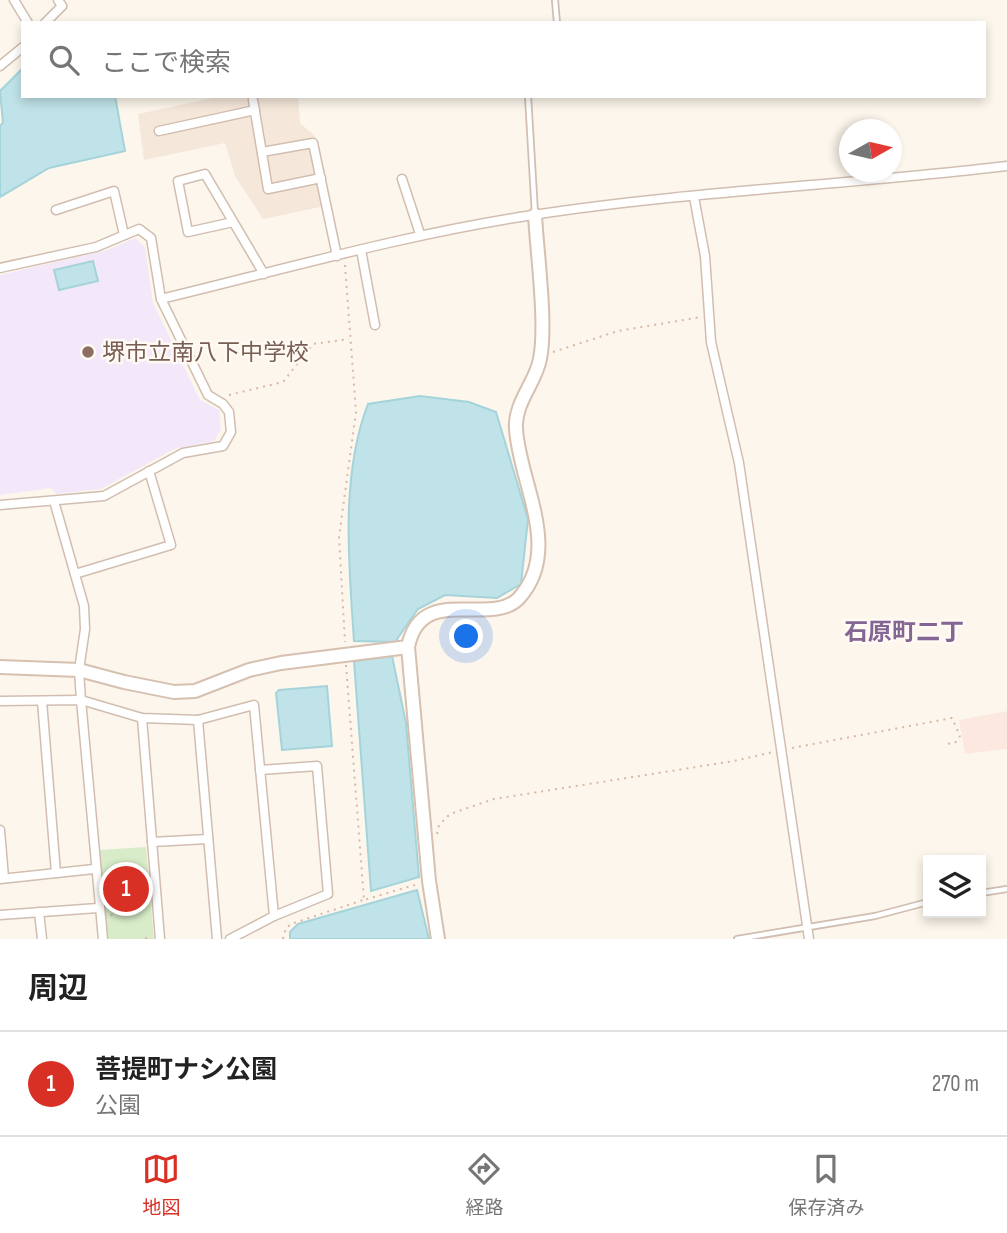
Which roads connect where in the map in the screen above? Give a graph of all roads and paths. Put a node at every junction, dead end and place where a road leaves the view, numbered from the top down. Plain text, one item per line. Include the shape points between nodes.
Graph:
1 (13, 0) edge
2 (58, 0) edge
3 (555, 0) edge
4 (27, 21) edge
5 (47, 21) edge
6 (557, 21) edge
7 (21, 49) edge
8 (1, 64) edge
9 (528, 98) edge
10 (253, 100) dead end
11 (255, 110) junction
12 (159, 131) dead end
13 (262, 152) junction
14 (1007, 166) edge
15 (321, 178) junction
16 (402, 179) dead end
17 (694, 197) junction
18 (56, 210) dead end
19 (534, 215) junction
20 (233, 222) junction
21 (420, 234) junction
22 (124, 235) junction
23 (360, 250) junction
24 (340, 255) junction
25 (0, 268) edge
26 (264, 274) junction
27 (161, 299) junction
28 (709, 315) junction
29 (375, 325) dead end
30 (349, 339) junction
31 (541, 357) junction
32 (219, 401) junction
33 (149, 471) junction
34 (54, 501) junction
35 (0, 505) edge
36 (75, 573) junction
37 (408, 647) junction
38 (345, 655) junction
39 (0, 667) edge
40 (79, 670) junction
41 (0, 701) edge
42 (42, 701) junction
43 (81, 701) junction
44 (142, 718) junction
45 (198, 720) junction
46 (947, 744) dead end
47 (781, 750) junction
48 (260, 770) junction
49 (450, 814) dead end
50 (0, 830) edge
51 (208, 839) junction
52 (152, 842) junction
53 (94, 869) junction
54 (56, 873) junction
55 (2, 878) edge
56 (429, 881) junction
57 (1007, 889) edge
58 (986, 892) edge
59 (364, 900) junction
60 (923, 903) edge
61 (115, 907) dead end
62 (98, 908) junction
63 (39, 912) junction
64 (0, 915) edge
65 (274, 916) junction
66 (111, 917) dead end
67 (805, 926) junction
68 (146, 932) dead end
69 (42, 939) edge
70 (103, 939) edge
71 (146, 939) edge
72 (160, 939) edge
73 (217, 939) edge
74 (230, 939) edge
75 (283, 939) edge
76 (438, 939) edge
77 (737, 939) edge
78 (809, 939) edge

1 - 4 street
2 - 5 street via 62,6
3 - 6 lane
7 - 8 street
9 - 19 lane
10 - 11 street
11 - 12 street
11 - 13 street
13 - 15 street via 313,143
13 - 15 street via 268,190
14 - 17 street
15 - 24 street
16 - 21 street
17 - 19 street
17 - 28 street
18 - 22 street via 114,191
19 - 21 street
19 - 31 street
20 - 20 street via 205,174 178,181 188,232
20 - 26 street
21 - 23 street
22 - 25 street via 96,247
22 - 27 street via 139,229 151,238
23 - 24 street
23 - 29 street
24 - 26 street
24 - 30 path
26 - 27 street
27 - 32 street via 208,395
28 - 31 path via 618,331
28 - 47 street via 739,463
30 - 32 path via 313,344 283,382 232,393
30 - 38 path via 356,412 339,537
31 - 37 street via 516,427 537,522 538,544 530,581 519,597 502,608 447,609 427,616 410,634
32 - 33 street via 229,412 231,432 223,446 183,453
33 - 34 street via 104,496
33 - 36 street via 171,545
34 - 35 street
34 - 36 street
36 - 40 street via 85,629
37 - 38 street
37 - 56 street
38 - 40 street via 249,670 195,691 159,691
38 - 59 path
39 - 40 street
40 - 43 street
41 - 42 street
42 - 43 street
42 - 54 street
43 - 44 street
43 - 53 street
44 - 45 street
44 - 52 street
45 - 48 street via 254,705
45 - 51 street
46 - 47 path via 960,736 952,718
47 - 49 path via 494,799
47 - 67 street
48 - 65 street
48 - 65 street via 317,766 328,894
50 - 55 street
51 - 52 street
51 - 73 street
52 - 72 street
53 - 54 street
53 - 62 street
54 - 55 street
56 - 59 path
56 - 76 street
57 - 58 lane
59 - 75 path via 292,924
60 - 67 lane
61 - 66 path
62 - 63 street
62 - 70 street
63 - 64 street
63 - 69 street
65 - 74 street
67 - 77 lane
67 - 78 street
68 - 71 path

